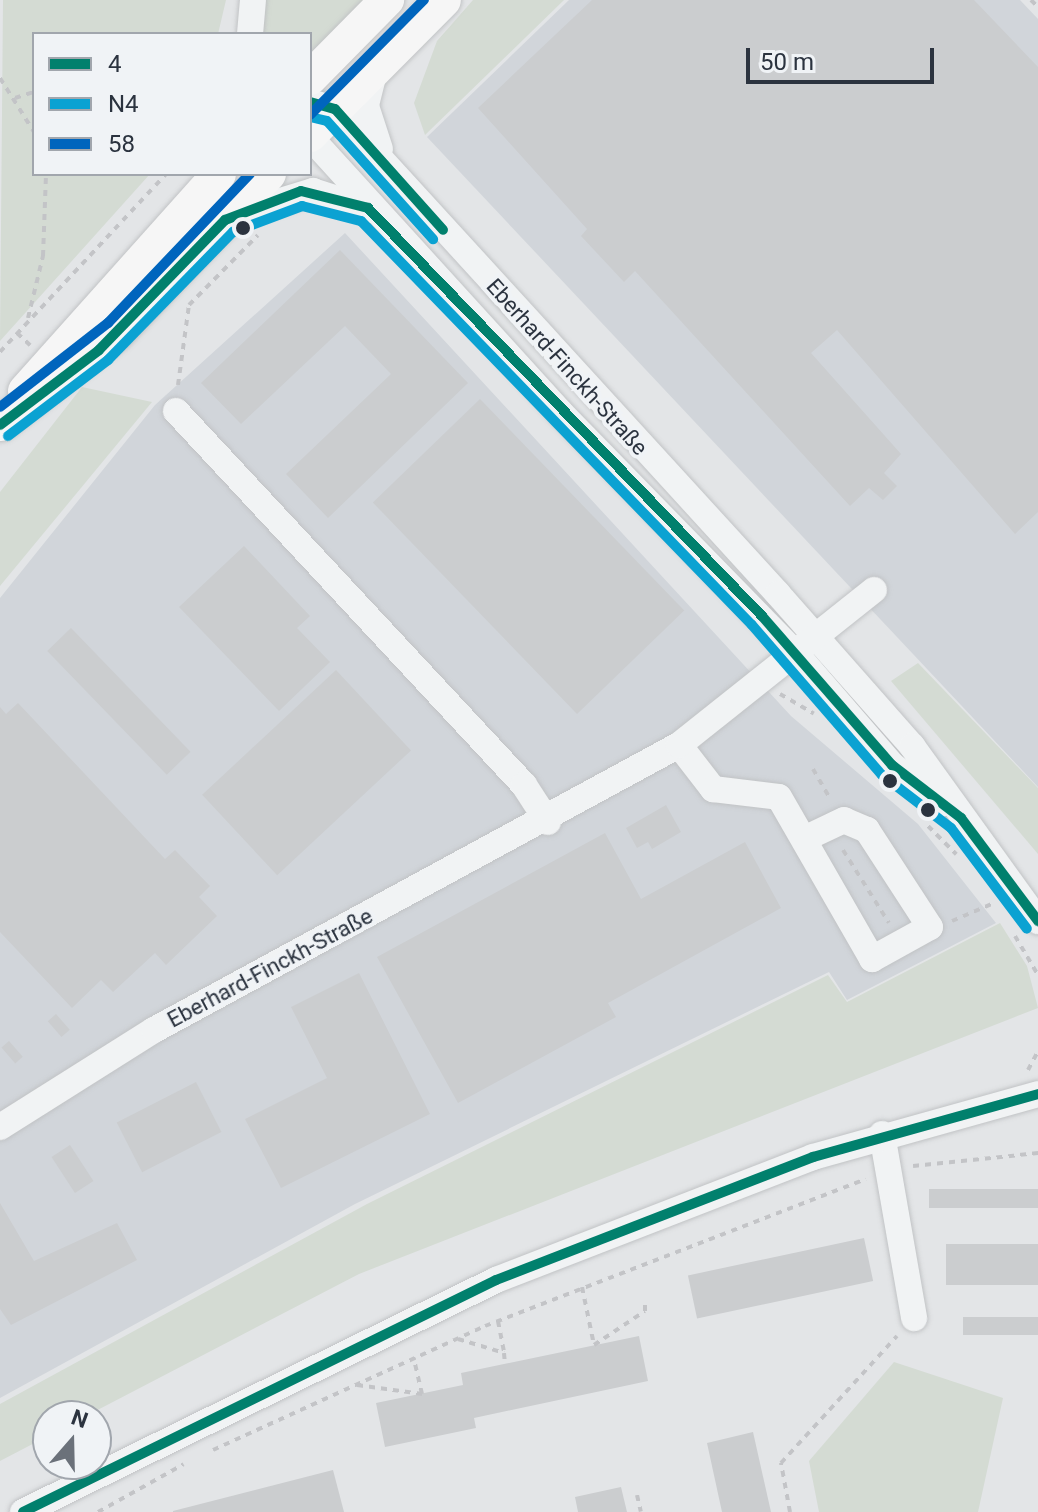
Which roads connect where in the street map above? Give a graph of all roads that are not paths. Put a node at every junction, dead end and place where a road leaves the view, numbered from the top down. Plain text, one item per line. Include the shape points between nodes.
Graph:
1 (253, 0) edge
2 (387, 0) edge
3 (444, 0) edge
4 (250, 32) edge
5 (376, 69) junction
6 (312, 76) edge
7 (323, 106) edge
8 (312, 131) edge
9 (312, 138) edge
10 (217, 176) edge
11 (268, 176) edge
12 (396, 177) junction
13 (380, 215) junction
14 (239, 236) junction
15 (176, 411) road end
16 (0, 424) edge
17 (874, 590) dead end
18 (809, 648) junction
19 (679, 745) junction
20 (548, 822) junction
21 (804, 839) junction
22 (1038, 921) edge
23 (1038, 1094) edge
24 (0, 1127) edge
25 (882, 1134) junction
26 (914, 1318) road end
27 (23, 1512) edge

1 - 4 street
2 - 6 main road
3 - 5 main road
5 - 7 main road
5 - 12 street via 366,106
7 - 8 main road
7 - 12 street, Eberhard-Finckh-Straße
9 - 13 street, Eberhard-Finckh-Straße
10 - 16 main road via 104,296
11 - 14 main road
12 - 18 street, Eberhard-Finckh-Straße
13 - 14 street via 313,191
13 - 18 street, Eberhard-Finckh-Straße
14 - 16 main road
15 - 20 street via 524,785
17 - 18 street
18 - 19 street, Eberhard-Finckh-Straße
18 - 22 street, Eberhard-Finckh-Straße via 912,746
19 - 20 street, Eberhard-Finckh-Straße
19 - 21 street via 713,789 779,797
20 - 24 street, Eberhard-Finckh-Straße via 207,1000
21 - 21 street via 872,959 930,927 867,830 836,824
23 - 25 street
25 - 26 street
25 - 27 street via 617,1231 404,1320

